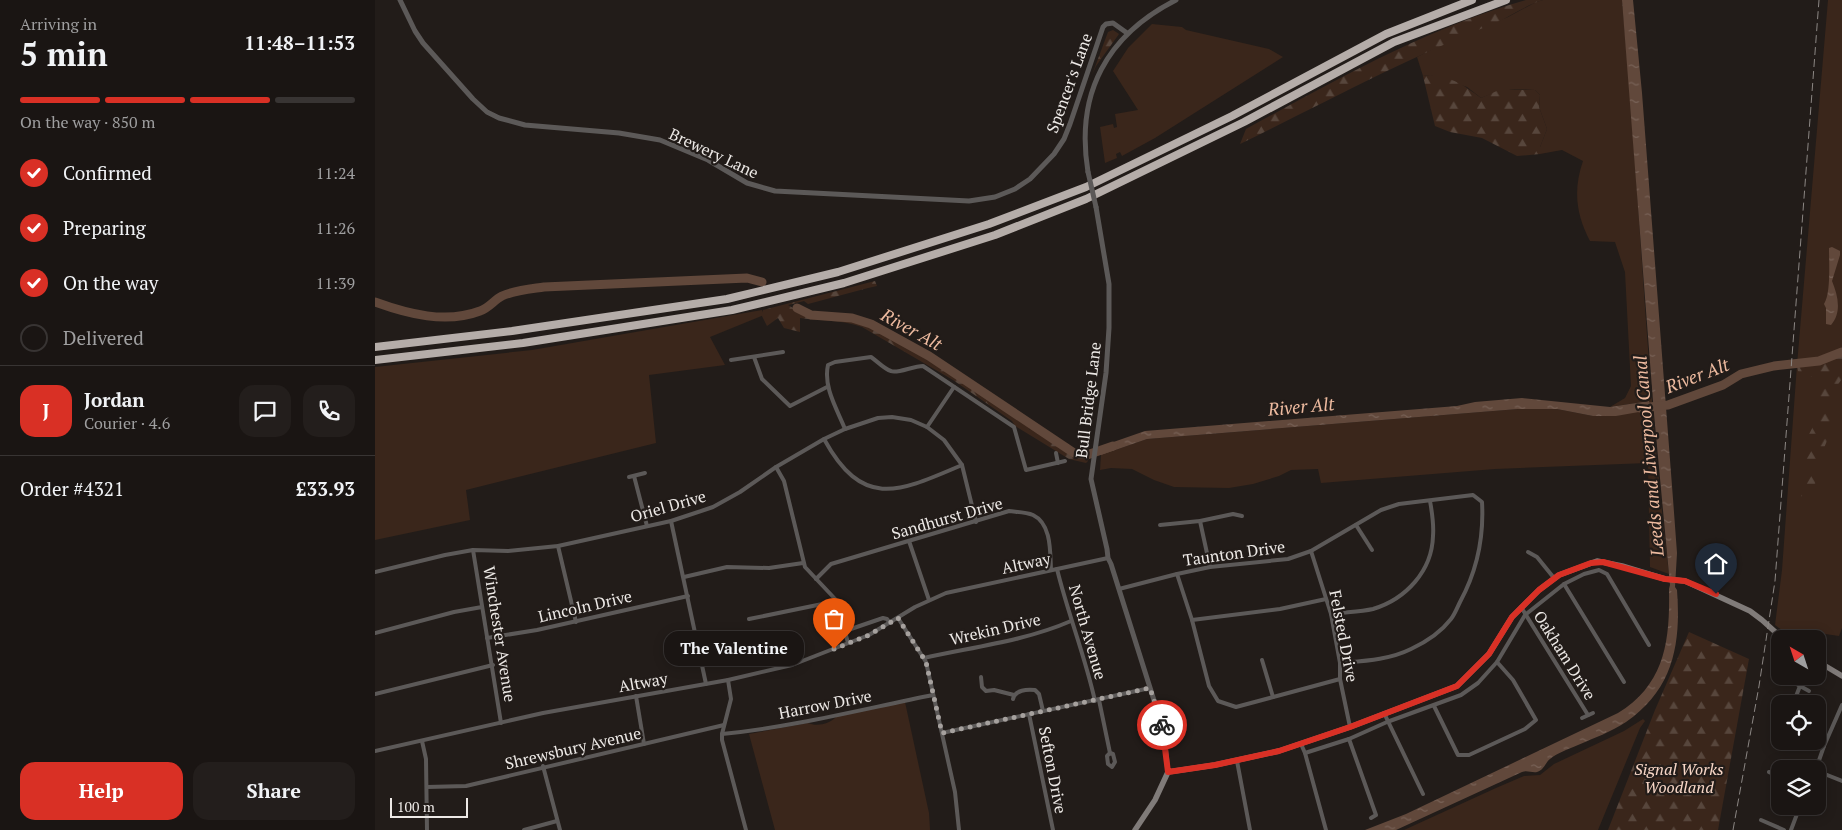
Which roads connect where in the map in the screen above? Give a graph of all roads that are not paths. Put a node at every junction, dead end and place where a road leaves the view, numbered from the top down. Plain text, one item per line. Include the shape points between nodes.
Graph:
1 (400, 0) edge
2 (1177, 0) edge
3 (1472, 0) edge
4 (1506, 0) edge
5 (1127, 33) junction
6 (1015, 189) joint
7 (375, 347) edge
8 (783, 352) dead end
9 (754, 356) junction
10 (375, 360) edge
11 (731, 360) dead end
12 (827, 387) junction
13 (954, 387) junction
14 (927, 427) junction
15 (845, 429) junction
16 (824, 439) junction
17 (1056, 454) dead end
18 (1065, 461) dead end
19 (1058, 463) junction
20 (962, 465) junction
21 (776, 467) junction
22 (645, 473) dead end
23 (634, 476) junction
24 (629, 477) dead end
25 (1430, 501) junction
26 (1242, 516) dead end
27 (671, 521) junction
28 (1200, 521) junction
29 (976, 522) junction
30 (1160, 525) dead end
31 (647, 526) junction
32 (1356, 526) junction
33 (909, 541) junction
34 (558, 546) junction
35 (473, 550) junction
36 (1372, 550) dead end
37 (1311, 551) junction
38 (1528, 552) dead end
39 (1108, 558) junction
40 (803, 563) junction
41 (1210, 567) junction
42 (1057, 569) junction
43 (1051, 570) junction
44 (375, 572) edge
45 (1177, 574) junction
46 (684, 577) junction
47 (1554, 578) junction
48 (816, 579) junction
49 (1564, 584) junction
50 (1119, 589) junction
51 (688, 596) junction
52 (1326, 599) junction
53 (929, 600) junction
54 (837, 601) junction
55 (482, 607) junction
56 (1521, 608) junction
57 (1331, 614) junction
58 (1525, 615) junction
59 (898, 618) junction
60 (749, 619) dead end
61 (1192, 620) junction
62 (1071, 621) junction
63 (576, 622) junction
64 (890, 623) junction
65 (1773, 630) edge
66 (845, 631) junction
67 (375, 633) edge
68 (487, 638) junction
69 (848, 643) junction
70 (1649, 645) dead end
71 (924, 658) junction
72 (1262, 660) dead end
73 (1497, 662) junction
74 (1340, 663) junction
75 (493, 665) junction
76 (1826, 666) edge
77 (1842, 676) edge
78 (981, 677) dead end
79 (1340, 679) junction
80 (728, 680) junction
81 (1624, 682) dead end
82 (706, 684) junction
83 (1800, 686) joint
84 (1150, 688) junction
85 (1809, 691) dead end
86 (375, 694) edge
87 (933, 694) junction
88 (1796, 695) edge
89 (636, 696) junction
90 (1273, 697) junction
91 (1097, 701) junction
92 (1842, 705) edge
93 (1434, 706) junction
94 (1043, 711) junction
95 (1029, 714) junction
96 (1385, 714) junction
97 (1582, 718) dead end
98 (501, 722) junction
99 (1387, 722) junction
100 (724, 725) junction
101 (1350, 727) junction
102 (942, 733) junction
103 (722, 734) junction
104 (1349, 739) junction
105 (422, 741) junction
106 (1826, 741) edge
107 (644, 744) junction
108 (1301, 744) junction
109 (375, 751) edge
110 (1110, 753) dead end
111 (1305, 753) junction
112 (1237, 760) junction
113 (543, 766) junction
114 (1168, 772) junction
115 (1826, 774) edge
116 (1842, 781) edge
117 (427, 788) junction
118 (1423, 794) dead end
119 (1797, 815) edge
120 (1371, 818) dead end
121 (1761, 820) dead end
122 (557, 821) junction
123 (427, 830) edge
124 (525, 830) edge
125 (560, 830) edge
126 (746, 830) edge
127 (959, 830) edge
128 (1053, 830) edge
129 (1135, 830) edge
130 (1250, 830) edge
131 (1326, 830) edge
132 (1784, 830) edge
133 (1791, 830) edge

1 - 6 street, Brewery Lane via 423,43 473,99 487,112 511,122 525,126 619,132 661,140 708,160 754,186 775,192 969,201 995,197
2 - 5 street
3 - 7 highway via 1386,34 1232,116 1086,187 989,224 876,260 727,299 512,331
4 - 10 highway via 1394,42 1244,122 1086,199 995,235 844,283 732,310 523,343
5 - 6 street, Spencer's Lane via 1113,22 1103,27 1064,139 1043,167
5 - 39 street, Bull Bridge Lane, bridge via 1104,64 1091,93 1085,130 1085,156 1109,284 1106,373 1092,486
8 - 9 street
9 - 11 street
9 - 12 street via 762,379 790,406
12 - 13 street via 828,365 871,358 890,371 923,366
12 - 15 street
13 - 14 street
13 - 19 street via 1014,427 1026,470
14 - 15 street, Oriel Drive via 892,417
14 - 20 street, Oriel Drive via 944,440
15 - 16 street, Oriel Drive
16 - 20 street via 843,468 859,482 875,489 910,486
16 - 21 street, Oriel Drive
17 - 19 street
18 - 19 street
20 - 29 street, Oriel Drive
21 - 27 street, Oriel Drive via 713,507
21 - 40 street via 784,481
22 - 23 street
23 - 24 street
23 - 31 street
25 - 32 street, Taunton Drive via 1399,504 1381,510
25 - 57 street via 1431,552 1413,586 1396,600 1372,609
25 - 74 street, Taunton Drive via 1473,495 1482,502 1483,519 1473,573 1452,618 1436,634 1410,650 1387,658
26 - 28 street via 1233,514
27 - 31 street, Oriel Drive
27 - 46 street
28 - 30 street
28 - 41 street
29 - 33 street, Sandhurst Drive
29 - 43 street, Sandhurst Drive via 1009,511 1034,515 1048,536
31 - 34 street, Oriel Drive
32 - 36 street
32 - 37 street, Taunton Drive
33 - 48 street, Sandhurst Drive via 831,564
33 - 53 street
34 - 35 street, Oriel Drive via 508,551
34 - 63 street
35 - 44 street, Oriel Drive
35 - 55 street, Winchester Avenue
37 - 41 street, Taunton Drive via 1288,559
37 - 52 street, Felsted Drive
38 - 47 street via 1537,556
39 - 42 street, Altway
39 - 50 street, Bull Bridge Lane
40 - 46 street via 769,568 727,567
40 - 48 street
41 - 45 street, Taunton Drive
42 - 43 street, Altway
42 - 62 street, North Avenue
43 - 53 street, Altway via 949,592
45 - 50 street, Taunton Drive
45 - 61 street
46 - 51 street
47 - 56 main road
47 - 65 main road via 1597,561 1622,566 1680,580 1716,594 1750,611
48 - 54 street
49 - 58 street
49 - 70 street via 1599,570 1607,574
49 - 81 street
50 - 84 street, Bull Bridge Lane
51 - 63 street, Lincoln Drive
51 - 82 street
52 - 57 street, Felsted Drive
52 - 61 street via 1280,609
53 - 59 street, Altway
54 - 60 street
54 - 66 street
55 - 67 street
55 - 68 street, Winchester Avenue
56 - 58 street, Oakham Drive
56 - 96 main road via 1489,654 1457,686
57 - 74 street, Felsted Drive
58 - 73 street
58 - 97 street, Oakham Drive via 1591,714
59 - 64 street, Altway
59 - 71 street
61 - 90 street via 1209,686 1218,701 1237,706
62 - 71 street, Wrekin Drive via 1027,636
62 - 91 street, North Avenue
63 - 68 street, Lincoln Drive
64 - 66 street via 883,618
64 - 69 street, Altway
66 - 69 street
68 - 75 street, Winchester Avenue
69 - 80 street, Altway via 792,665
71 - 87 street
72 - 90 street
73 - 93 street via 1478,683 1461,695
73 - 93 street via 1513,680 1536,720 1525,729 1469,755 1458,755
74 - 79 street, Felsted Drive
75 - 86 street
75 - 98 street, Winchester Avenue
76 - 77 main road
78 - 94 street via 986,691 994,690 1013,697 1018,692 1035,690
79 - 90 street
79 - 101 street, Felsted Drive
80 - 82 street, Altway
80 - 100 street via 731,699
82 - 89 street, Altway
83 - 85 street
83 - 88 street
84 - 91 street
84 - 114 street, Bull Bridge Lane via 1163,733
87 - 102 street
87 - 103 street, Harrow Drive via 828,717
89 - 98 street, Altway
89 - 107 street
91 - 94 street
91 - 110 street, North Avenue
92 - 106 street
93 - 99 street
94 - 95 street
95 - 102 street
95 - 128 street, Sefton Drive
96 - 99 street
96 - 101 main road
98 - 105 street, Altway
99 - 104 street
99 - 118 street
100 - 103 street
100 - 107 street, Shrewsbury Avenue
101 - 108 main road
102 - 127 street via 955,792
103 - 126 street
104 - 111 street
104 - 120 street via 1376,815
105 - 109 street, Altway
105 - 117 street
107 - 113 street, Shrewsbury Avenue
108 - 111 street
108 - 112 main road
111 - 131 street
112 - 114 main road
112 - 130 street
113 - 117 street, Shrewsbury Avenue via 466,786
113 - 122 street
114 - 129 main road via 1155,800
115 - 116 street
117 - 123 street
119 - 133 street
121 - 132 street
122 - 124 street
122 - 125 street

